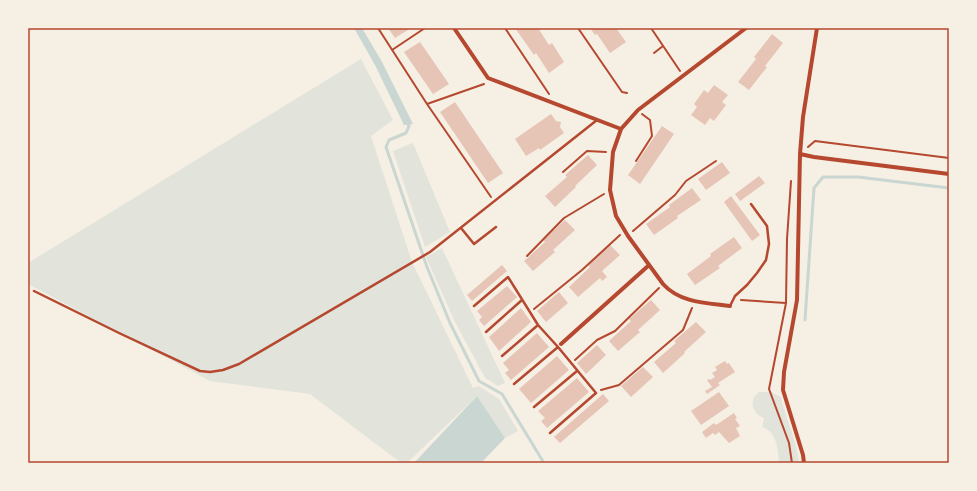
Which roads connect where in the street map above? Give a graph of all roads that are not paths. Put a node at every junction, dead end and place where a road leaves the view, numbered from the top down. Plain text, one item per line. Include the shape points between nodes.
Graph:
1 (454, 28) edge
2 (746, 28) edge
3 (816, 28) edge
4 (598, 120) junction
5 (621, 129) junction
6 (800, 154) junction
7 (949, 174) edge
8 (751, 204) dead end
9 (461, 228) junction
10 (496, 228) dead end
11 (648, 266) junction
12 (34, 291) dead end
13 (522, 300) junction
14 (474, 306) dead end
15 (730, 306) joint
16 (538, 325) junction
17 (486, 332) dead end
18 (559, 346) junction
19 (502, 356) dead end
20 (577, 370) junction
21 (514, 384) dead end
22 (534, 407) dead end
23 (550, 433) dead end
24 (804, 463) edge

1 - 4 street via 488,78
2 - 5 street via 638,110
3 - 6 street
4 - 5 street
4 - 9 lane
5 - 11 street via 613,152 610,190 616,216
6 - 7 street
6 - 24 street via 797,300 783,390
8 - 15 lane via 767,226 769,244 766,260 757,274 735,296
9 - 10 lane via 474,244
9 - 12 lane via 430,252 239,364 210,372 200,371
11 - 15 street via 667,289 681,297
11 - 18 street
13 - 14 lane via 508,277
13 - 16 lane
13 - 17 lane
16 - 18 lane
16 - 19 lane
18 - 20 lane
18 - 21 lane
20 - 22 lane
20 - 23 lane via 596,394

